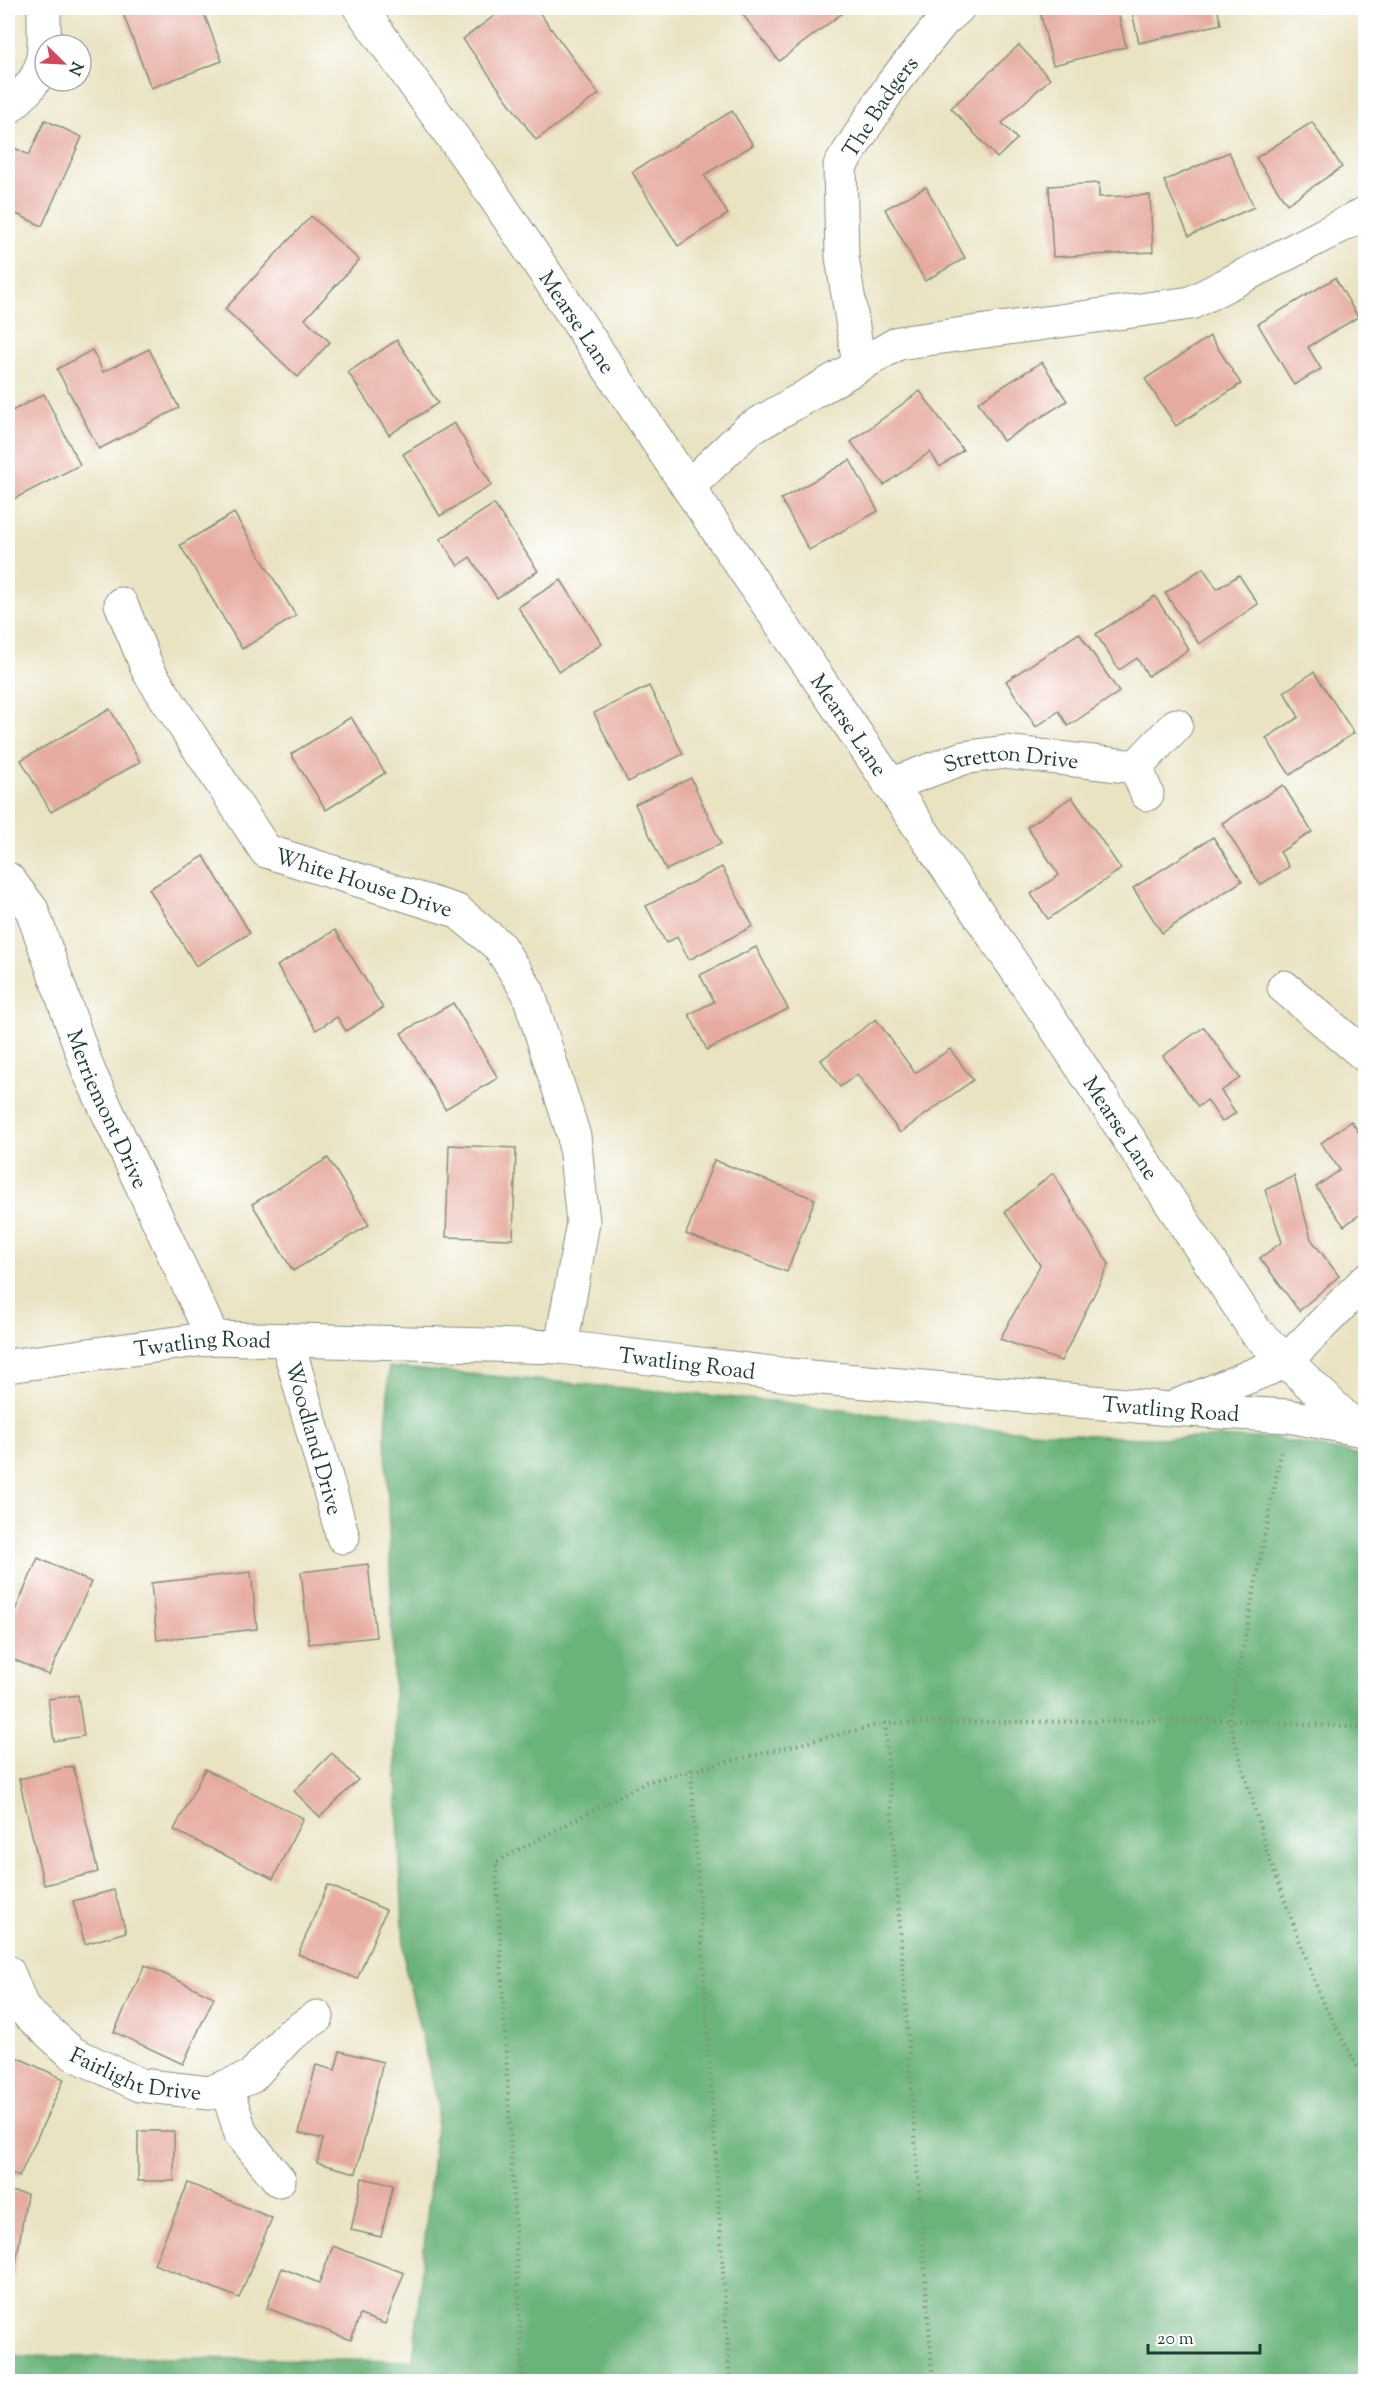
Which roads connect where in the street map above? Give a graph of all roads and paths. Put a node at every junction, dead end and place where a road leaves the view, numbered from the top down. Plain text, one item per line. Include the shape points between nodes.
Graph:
1 (46, 8) edge
2 (360, 8) edge
3 (958, 8) edge
4 (8, 108) edge
5 (1365, 213) edge
6 (859, 365) junction
7 (687, 487) junction
8 (121, 604) dead end
9 (1176, 725) dead end
10 (890, 784) junction
11 (8, 879) edge
12 (1284, 987) dead end
13 (1365, 1056) edge
14 (1365, 1280) edge
15 (213, 1338) junction
16 (287, 1340) junction
17 (561, 1347) junction
18 (1285, 1362) junction
19 (8, 1366) edge
20 (1170, 1409) junction
21 (1288, 1416) junction
22 (1361, 1429) edge
23 (343, 1537) dead end
24 (1229, 1720) junction
25 (885, 1723) junction
26 (1365, 1728) edge
27 (691, 1769) junction
28 (8, 1972) edge
29 (15, 2014) edge
30 (317, 2017) dead end
31 (1365, 2083) edge
32 (222, 2088) junction
33 (279, 2180) dead end
34 (523, 2382) edge
35 (730, 2382) edge
36 (933, 2382) edge

1 - 4 street via 40,72 29,91
2 - 7 street, Mearse Lane via 480,175
3 - 6 street, The Badgers via 942,21 893,83 840,166 842,257
5 - 6 street via 1191,303 898,343
6 - 7 street via 748,430
7 - 10 street, Mearse Lane
8 - 17 street, White House Drive via 149,672 266,851 457,911 499,946 528,992 573,1136 584,1222
9 - 10 street, Stretton Drive via 1142,781 1005,752 963,758
10 - 18 street, Mearse Lane via 1046,1012 1256,1332
11 - 15 street, Merriemont Drive via 32,910 89,1072
12 - 13 street
14 - 18 street
15 - 16 street, Twatling Road
15 - 19 street, Twatling Road
16 - 17 street, Twatling Road
16 - 23 street, Woodland Drive
17 - 20 street, Twatling Road via 788,1375
18 - 20 street
18 - 22 street, Mearse Lane
20 - 21 street, Twatling Road
21 - 22 street, Twatling Road
21 - 24 path
24 - 25 path
24 - 26 path
24 - 31 path via 1268,1852 1321,2000
25 - 27 path
25 - 36 path
27 - 34 path via 646,1782 496,1862
27 - 35 path
28 - 29 street, Fairlight Drive
29 - 32 street, Fairlight Drive via 72,2053 140,2085 209,2092
30 - 32 street, Fairlight Drive via 289,2036 251,2077
32 - 33 street via 232,2105 240,2134

